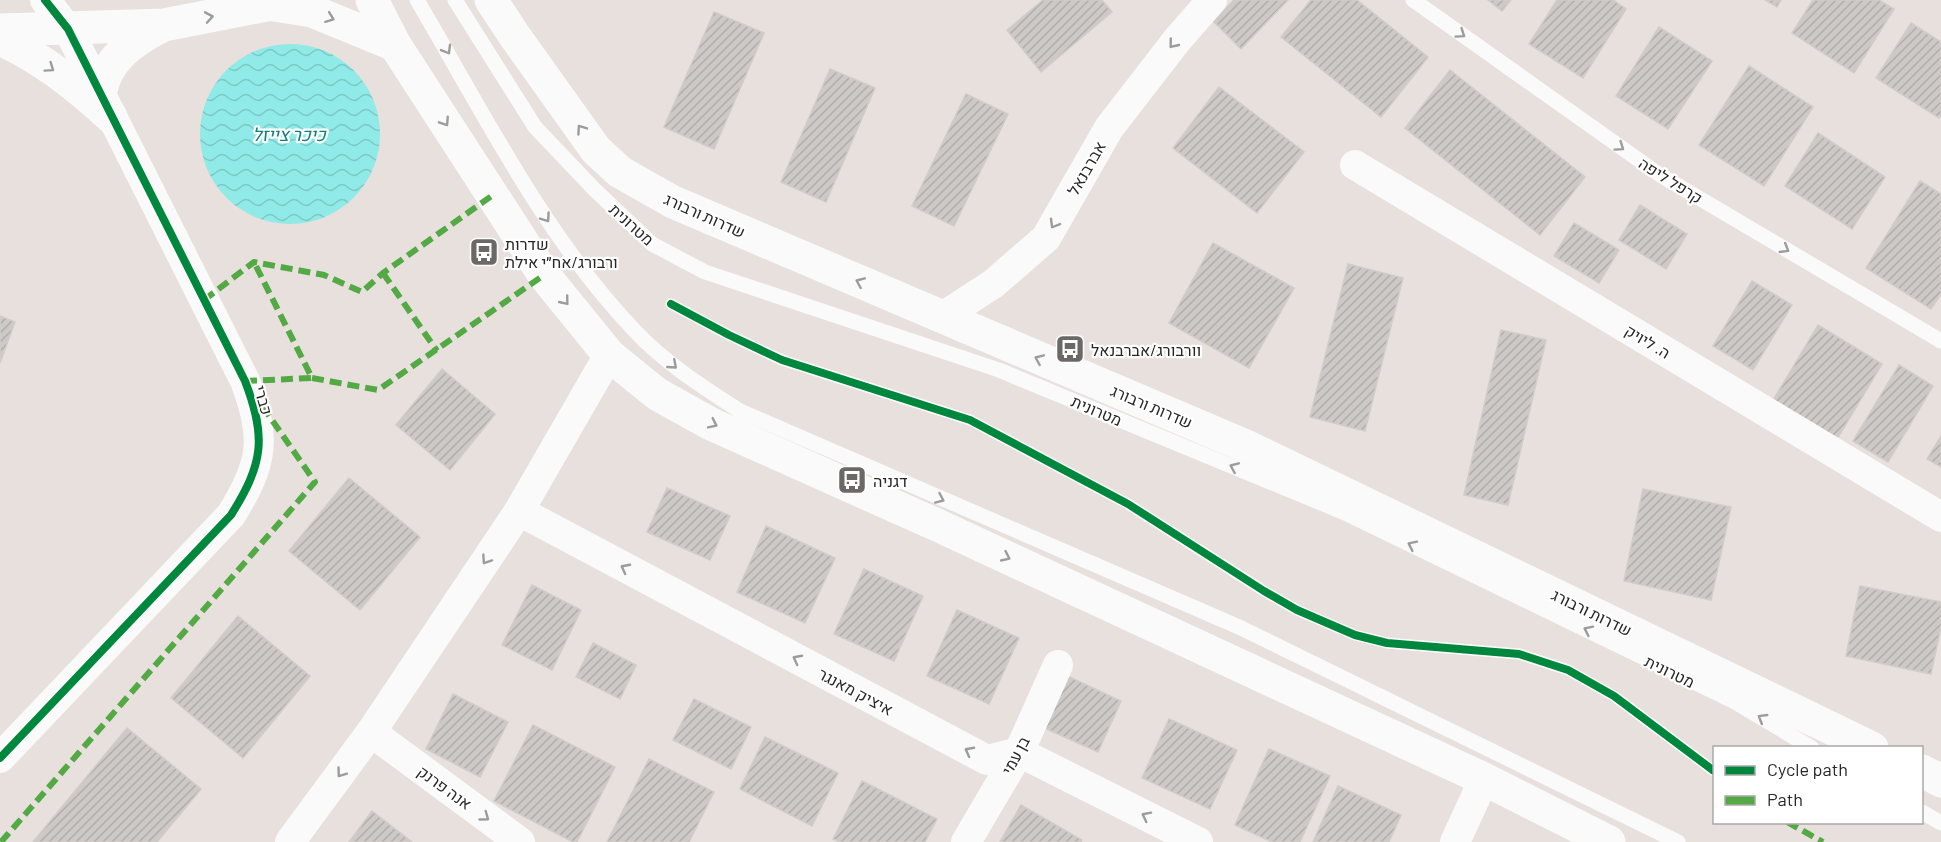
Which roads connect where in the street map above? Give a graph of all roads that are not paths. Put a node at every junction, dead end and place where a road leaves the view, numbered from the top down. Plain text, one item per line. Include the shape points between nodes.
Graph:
1 (45, 0) edge
2 (372, 0) edge
3 (417, 0) edge
4 (455, 0) edge
5 (491, 0) edge
6 (509, 0) edge
7 (1212, 0) edge
8 (1413, 0) edge
9 (283, 2) edge
10 (164, 25) junction
11 (68, 29) junction
12 (0, 30) edge
13 (514, 35) junction
14 (0, 39) edge
15 (395, 45) junction
16 (106, 106) junction
17 (1355, 165) dead end
18 (942, 317) junction
19 (1941, 341) edge
20 (609, 355) junction
21 (519, 511) junction
22 (1941, 517) edge
23 (1058, 665) dead end
24 (371, 732) junction
25 (1810, 746) edge
26 (1870, 746) edge
27 (1019, 752) junction
28 (0, 758) edge
29 (1923, 772) edge
30 (1484, 779) junction
31 (1941, 781) edge
32 (1923, 813) edge
33 (1941, 823) edge
34 (290, 842) edge
35 (520, 842) edge
36 (966, 842) edge
37 (1198, 842) edge
38 (1455, 842) edge
39 (1609, 842) edge
40 (1678, 842) edge

1 - 11 street, כברי
2 - 15 main road
3 -> 40 lane via 535,201 580,267 635,332 688,377 740,411 1239,627
25 -> 4 lane, מטרונית via 1735,702 1345,513 999,369 705,272 652,244 535,127
5 - 13 main road, שדרות ורבורג
6 - 13 main road
7 -> 18 street, אברבנאל via 1109,128 1046,238 993,284
8 -> 19 lane, קרפל ליפה via 1660,175
10 -> 9 main road
9 -> 15 main road
10 - 11 main road
10 - 16 main road via 123,50 105,75
11 - 12 main road
11 - 16 street, כברי
18 -> 13 main road, שדרות ורבורג via 674,202 620,172 596,150
14 -> 16 main road via 23,49
15 -> 20 main road via 544,275
16 - 28 street, כברי via 245,381 256,411 256,460 246,490 231,515
17 - 22 street, ה. ליויק
26 -> 18 main road, שדרות ורבורג via 1248,447
20 - 21 street
20 -> 30 main road via 657,394 711,423
21 -> 24 street
27 -> 21 street, איציק מאנגר via 987,760
23 - 27 street, בן עמי
24 -> 34 street
24 -> 35 street, אנה פרנק
27 - 36 street, בן עמי
37 -> 27 street
29 - 31 main road
30 - 38 street
30 - 39 main road
32 - 33 lane

